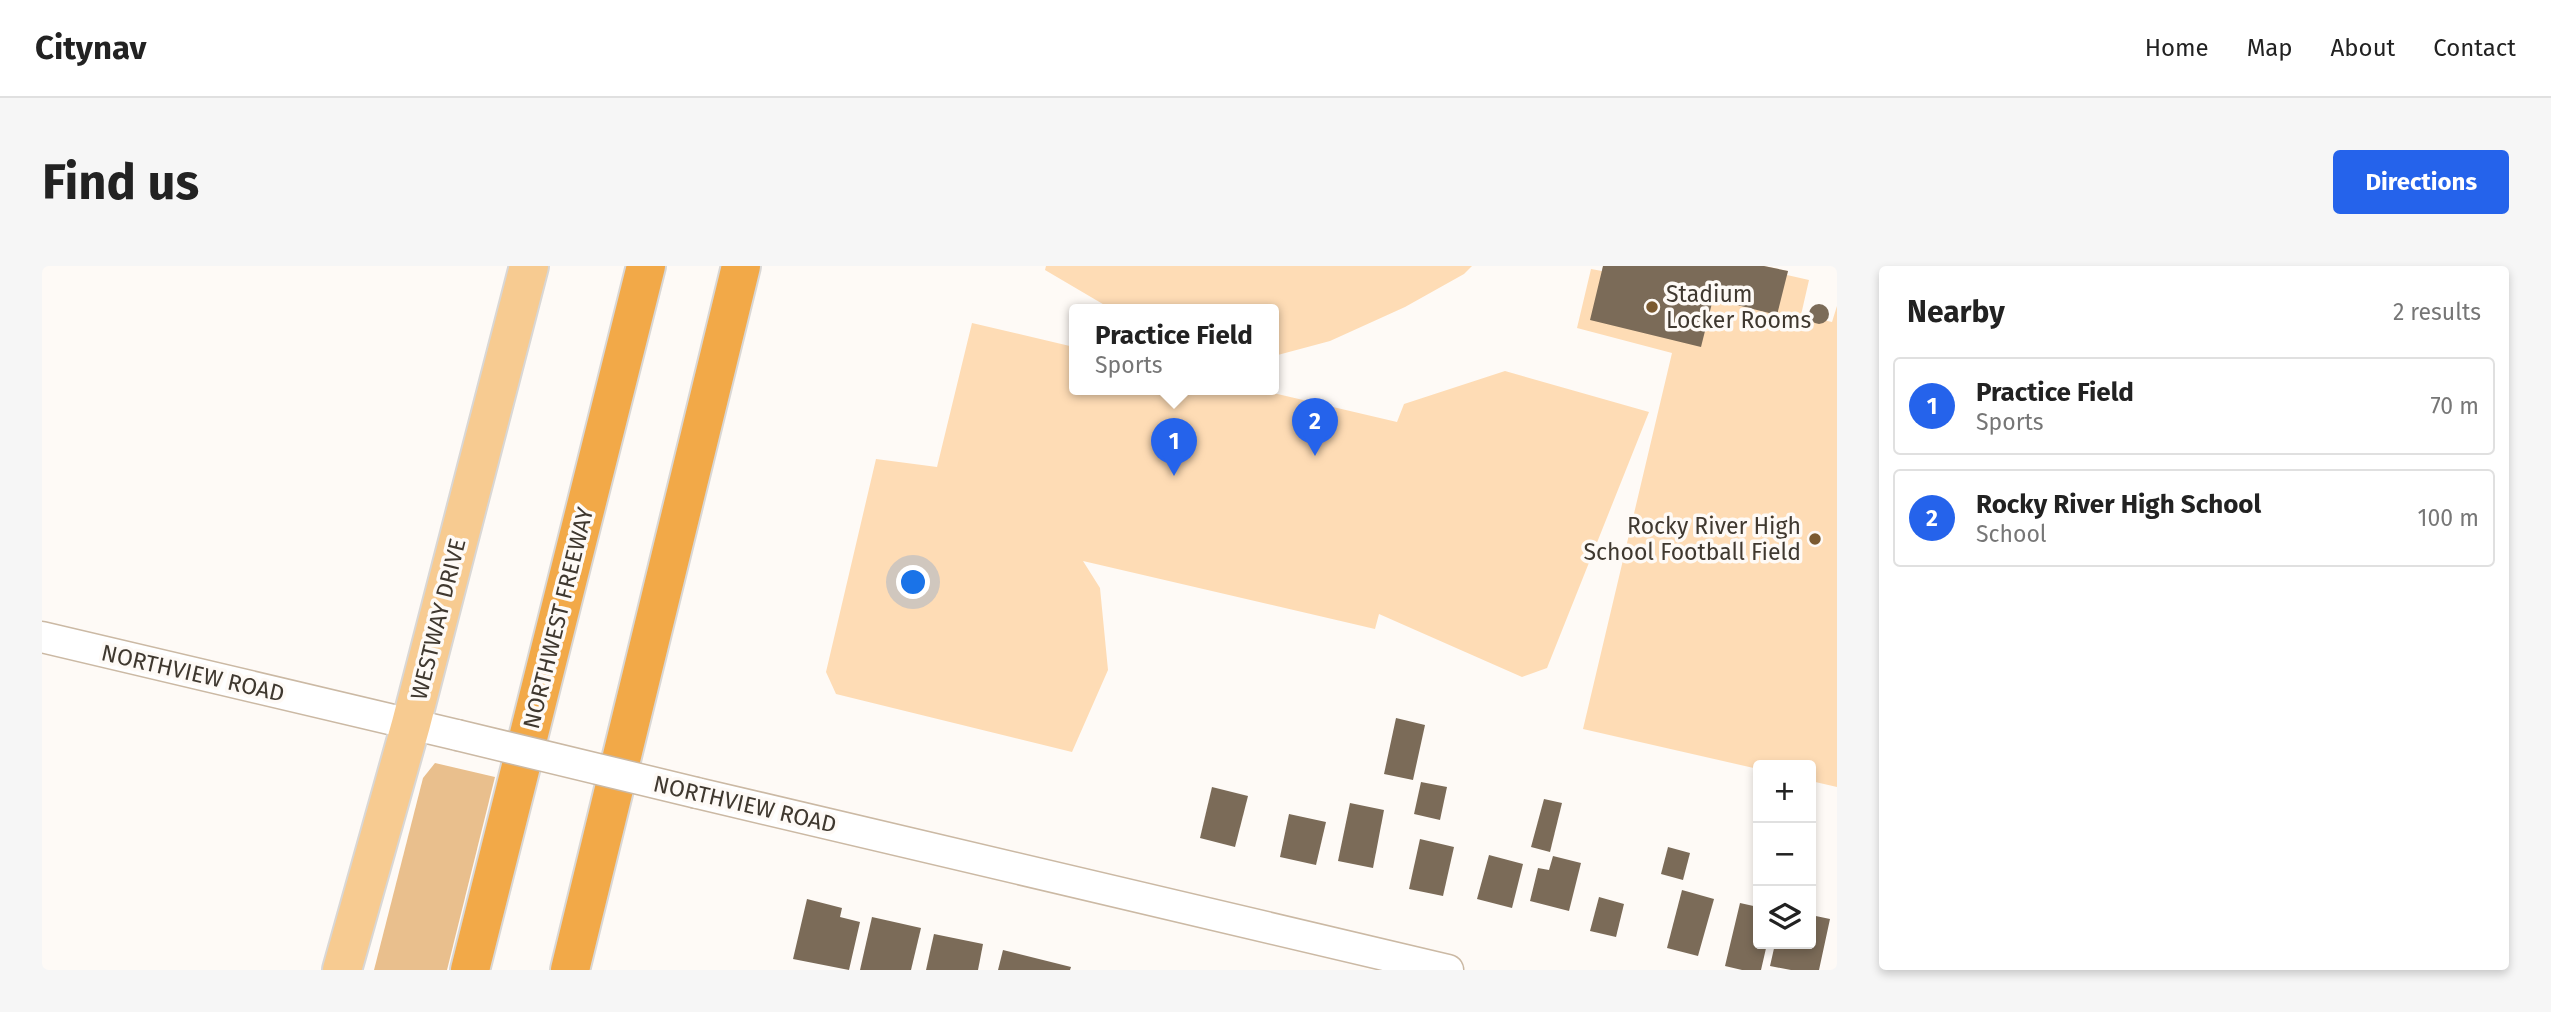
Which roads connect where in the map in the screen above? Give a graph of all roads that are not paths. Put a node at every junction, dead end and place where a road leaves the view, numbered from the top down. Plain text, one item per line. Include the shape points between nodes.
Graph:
1 (529, 266) edge
2 (646, 266) edge
3 (741, 266) edge
4 (42, 637) edge
5 (411, 724) junction
6 (342, 970) edge
7 (470, 970) edge
8 (570, 970) edge
9 (1448, 970) edge

1 - 5 main road, WESTWAY DRIVE
2 - 7 highway, NORTHWEST FREEWAY
3 - 8 highway
4 - 5 street, NORTHVIEW ROAD
5 - 6 main road, WESTWAY DRIVE
5 - 9 street, NORTHVIEW ROAD, bridge

